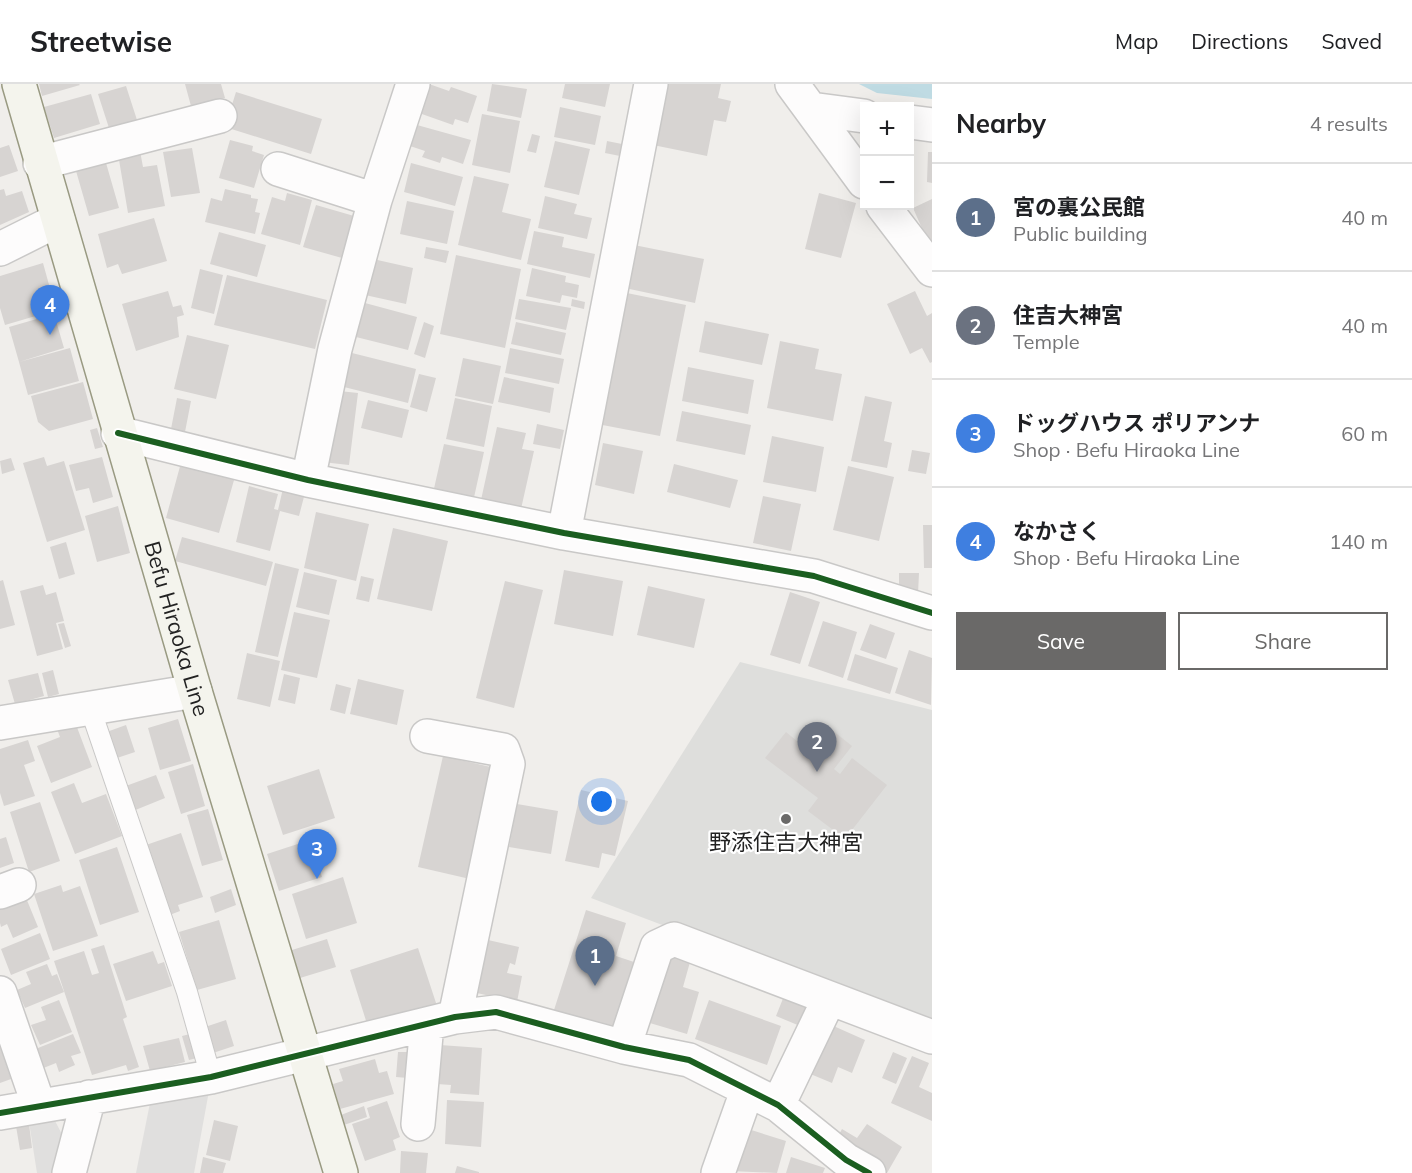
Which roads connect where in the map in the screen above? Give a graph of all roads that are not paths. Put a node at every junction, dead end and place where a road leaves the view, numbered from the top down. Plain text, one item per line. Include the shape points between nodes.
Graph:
1 (19, 84) edge
2 (412, 84) edge
3 (651, 84) edge
4 (802, 97) edge
5 (860, 115) edge
6 (220, 116) dead end
7 (914, 122) edge
8 (932, 124) edge
9 (40, 163) junction
10 (278, 169) dead end
11 (860, 177) edge
12 (375, 200) junction
13 (886, 210) edge
14 (58, 220) junction
15 (0, 249) edge
16 (932, 270) edge
17 (118, 433) junction
18 (309, 480) junction
19 (564, 533) junction
20 (932, 613) edge
21 (195, 691) junction
22 (90, 708) junction
23 (0, 723) edge
24 (427, 736) dead end
25 (0, 993) edge
26 (829, 999) junction
27 (441, 1020) junction
28 (932, 1037) edge
29 (624, 1047) junction
30 (306, 1054) junction
31 (211, 1077) junction
32 (747, 1091) junction
33 (89, 1097) junction
34 (778, 1105) junction
35 (39, 1106) junction
36 (0, 1113) edge
37 (418, 1124) dead end
38 (852, 1169) edge
39 (69, 1173) edge
40 (341, 1173) edge
41 (718, 1173) edge

1 - 9 main road, Befu Hiraoka Line
2 - 12 street
3 - 19 street
4 - 5 street
4 - 11 street
6 - 9 street
7 - 8 street
9 - 14 main road, Befu Hiraoka Line
10 - 12 street
12 - 18 street via 335,349
13 - 16 street
14 - 15 street
14 - 17 main road, Befu Hiraoka Line
17 - 18 street
17 - 21 main road, Befu Hiraoka Line
18 - 19 street
19 - 20 street via 814,576
21 - 22 street
21 - 30 main road, Befu Hiraoka Line
22 - 23 street
22 - 31 lane via 188,992
24 - 27 street via 503,750 508,764
25 - 35 street
26 - 28 street
26 - 29 street via 674,939 657,947
26 - 34 street
27 - 29 street via 496,1012
27 - 30 street
27 - 37 street
29 - 32 street via 690,1060
30 - 31 street
30 - 40 main road, Befu Hiraoka Line
31 - 33 street
32 - 34 street
32 - 41 street
33 - 35 street
33 - 39 street
34 - 38 street
35 - 36 street

